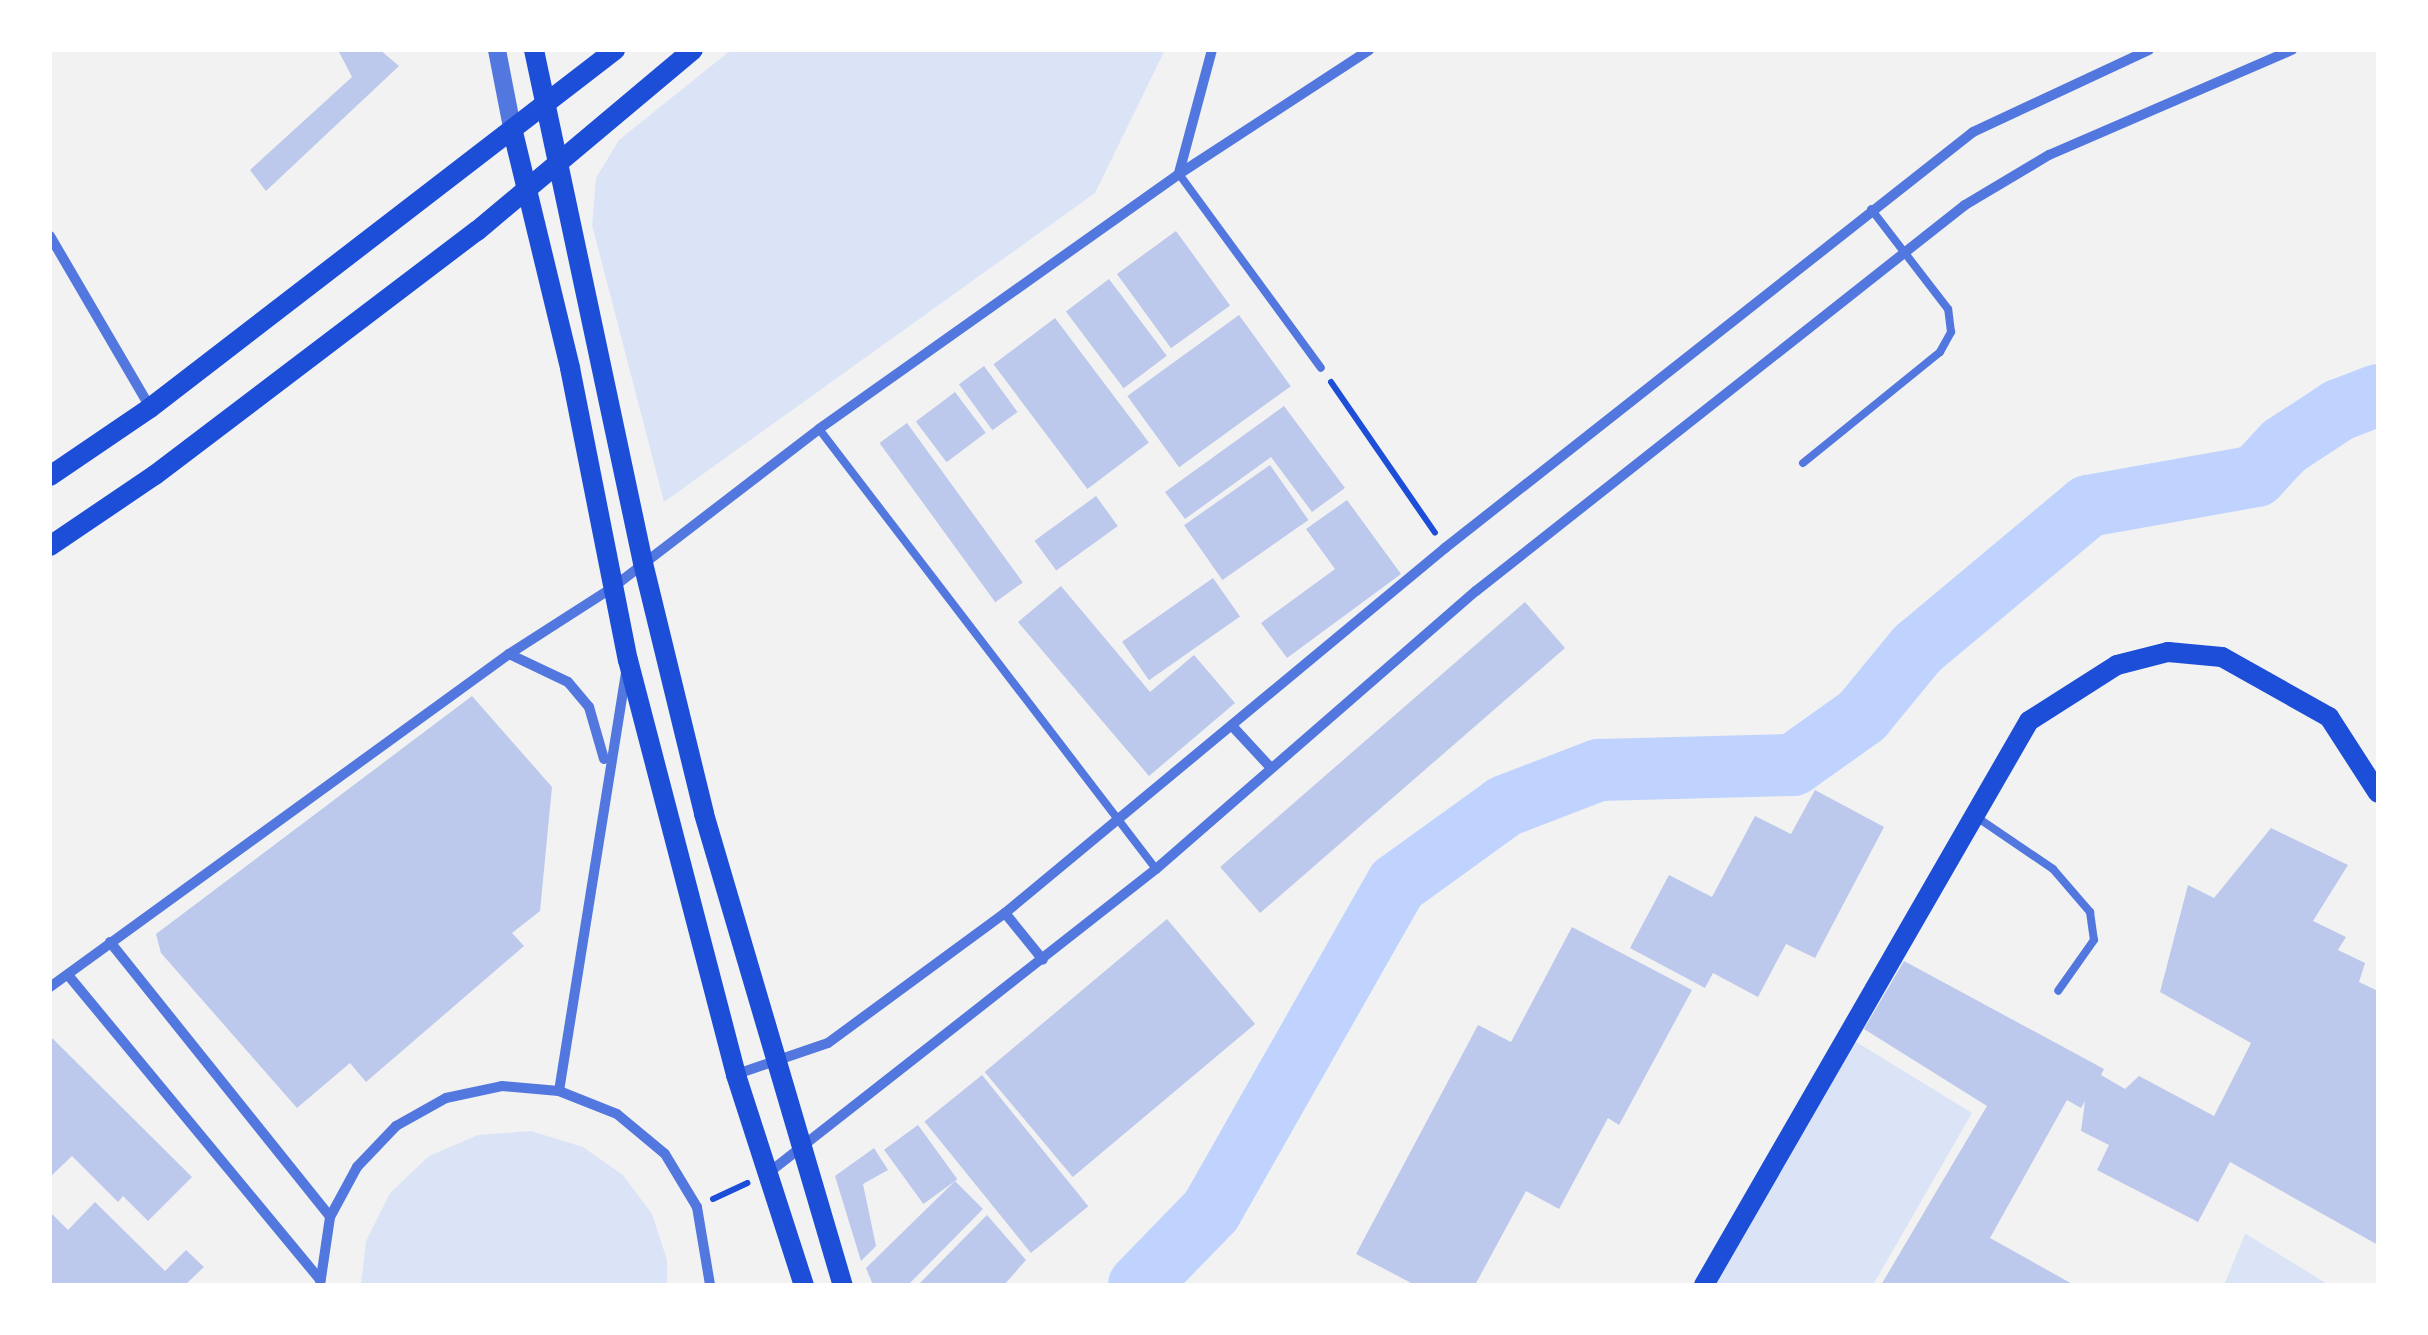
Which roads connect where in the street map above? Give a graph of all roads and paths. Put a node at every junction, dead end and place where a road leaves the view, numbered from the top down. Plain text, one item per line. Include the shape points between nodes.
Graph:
1 (496, 50) edge
2 (534, 50) edge
3 (616, 50) edge
4 (693, 50) edge
5 (1212, 50) edge
6 (1369, 50) edge
7 (2148, 50) edge
8 (2292, 50) edge
9 (548, 105) junction
10 (513, 132) junction
11 (559, 159) junction
12 (1179, 174) junction
13 (526, 188) junction
14 (1872, 209) junction
15 (50, 236) edge
16 (1905, 251) junction
17 (1321, 368) joint
18 (150, 408) junction
19 (819, 430) junction
20 (1802, 463) dead end
21 (50, 476) edge
22 (50, 546) edge
23 (1445, 548) junction
24 (642, 563) junction
25 (612, 588) junction
26 (509, 654) junction
27 (628, 660) junction
28 (1234, 728) junction
29 (1270, 768) junction
30 (606, 770) junction
31 (2378, 793) edge
32 (1974, 815) junction
33 (1119, 820) junction
34 (1156, 869) junction
35 (1005, 913) junction
36 (110, 942) junction
37 (1043, 960) junction
38 (68, 975) junction
39 (50, 987) edge
40 (2058, 991) dead end
41 (773, 1063) junction
42 (736, 1074) junction
43 (560, 1091) junction
44 (800, 1152) junction
45 (766, 1174) junction
46 (698, 1207) junction
47 (330, 1218) junction
48 (320, 1282) edge
49 (710, 1285) edge
50 (804, 1285) edge
51 (843, 1285) edge
52 (1704, 1285) edge

1 - 10 street
2 - 9 main road
3 - 9 main road
4 - 11 main road
5 - 12 street
6 - 12 street
7 - 14 street via 1973,132
8 - 16 street via 2049,155 1964,205
9 - 10 main road
9 - 11 main road
10 - 13 main road
10 - 18 main road
11 - 13 main road
11 - 24 main road
12 - 17 lane
12 - 19 street
13 - 22 main road via 155,474
13 - 25 main road via 570,368
14 - 16 lane
14 - 23 street
15 - 18 street
16 - 20 lane via 1948,309 1951,332 1940,352
16 - 29 street via 1476,590
17 - 23 path
18 - 21 main road
19 - 24 street
19 - 33 lane
23 - 28 street
24 - 25 street
24 - 41 main road
25 - 26 street
25 - 27 main road
26 - 30 street via 568,682 589,707
26 - 36 street
27 - 30 street
27 - 42 main road
28 - 29 street
28 - 33 street
29 - 34 street
30 - 43 street
31 - 32 main road via 2329,716 2222,657 2168,652 2117,665 2028,720
32 - 40 lane via 2053,869 2090,912 2094,940
32 - 52 main road
33 - 34 lane
33 - 35 street
34 - 37 street
35 - 37 street
35 - 41 street via 828,1042
36 - 38 street
36 - 47 street
37 - 44 street
38 - 39 street
38 - 48 street
41 - 42 street
41 - 44 main road
42 - 45 main road
43 - 46 street via 617,1114 664,1154
43 - 47 street via 502,1086 396,1126 356,1167
44 - 45 street
44 - 51 main road
45 - 46 path
45 - 50 main road
46 - 49 street
47 - 48 street

